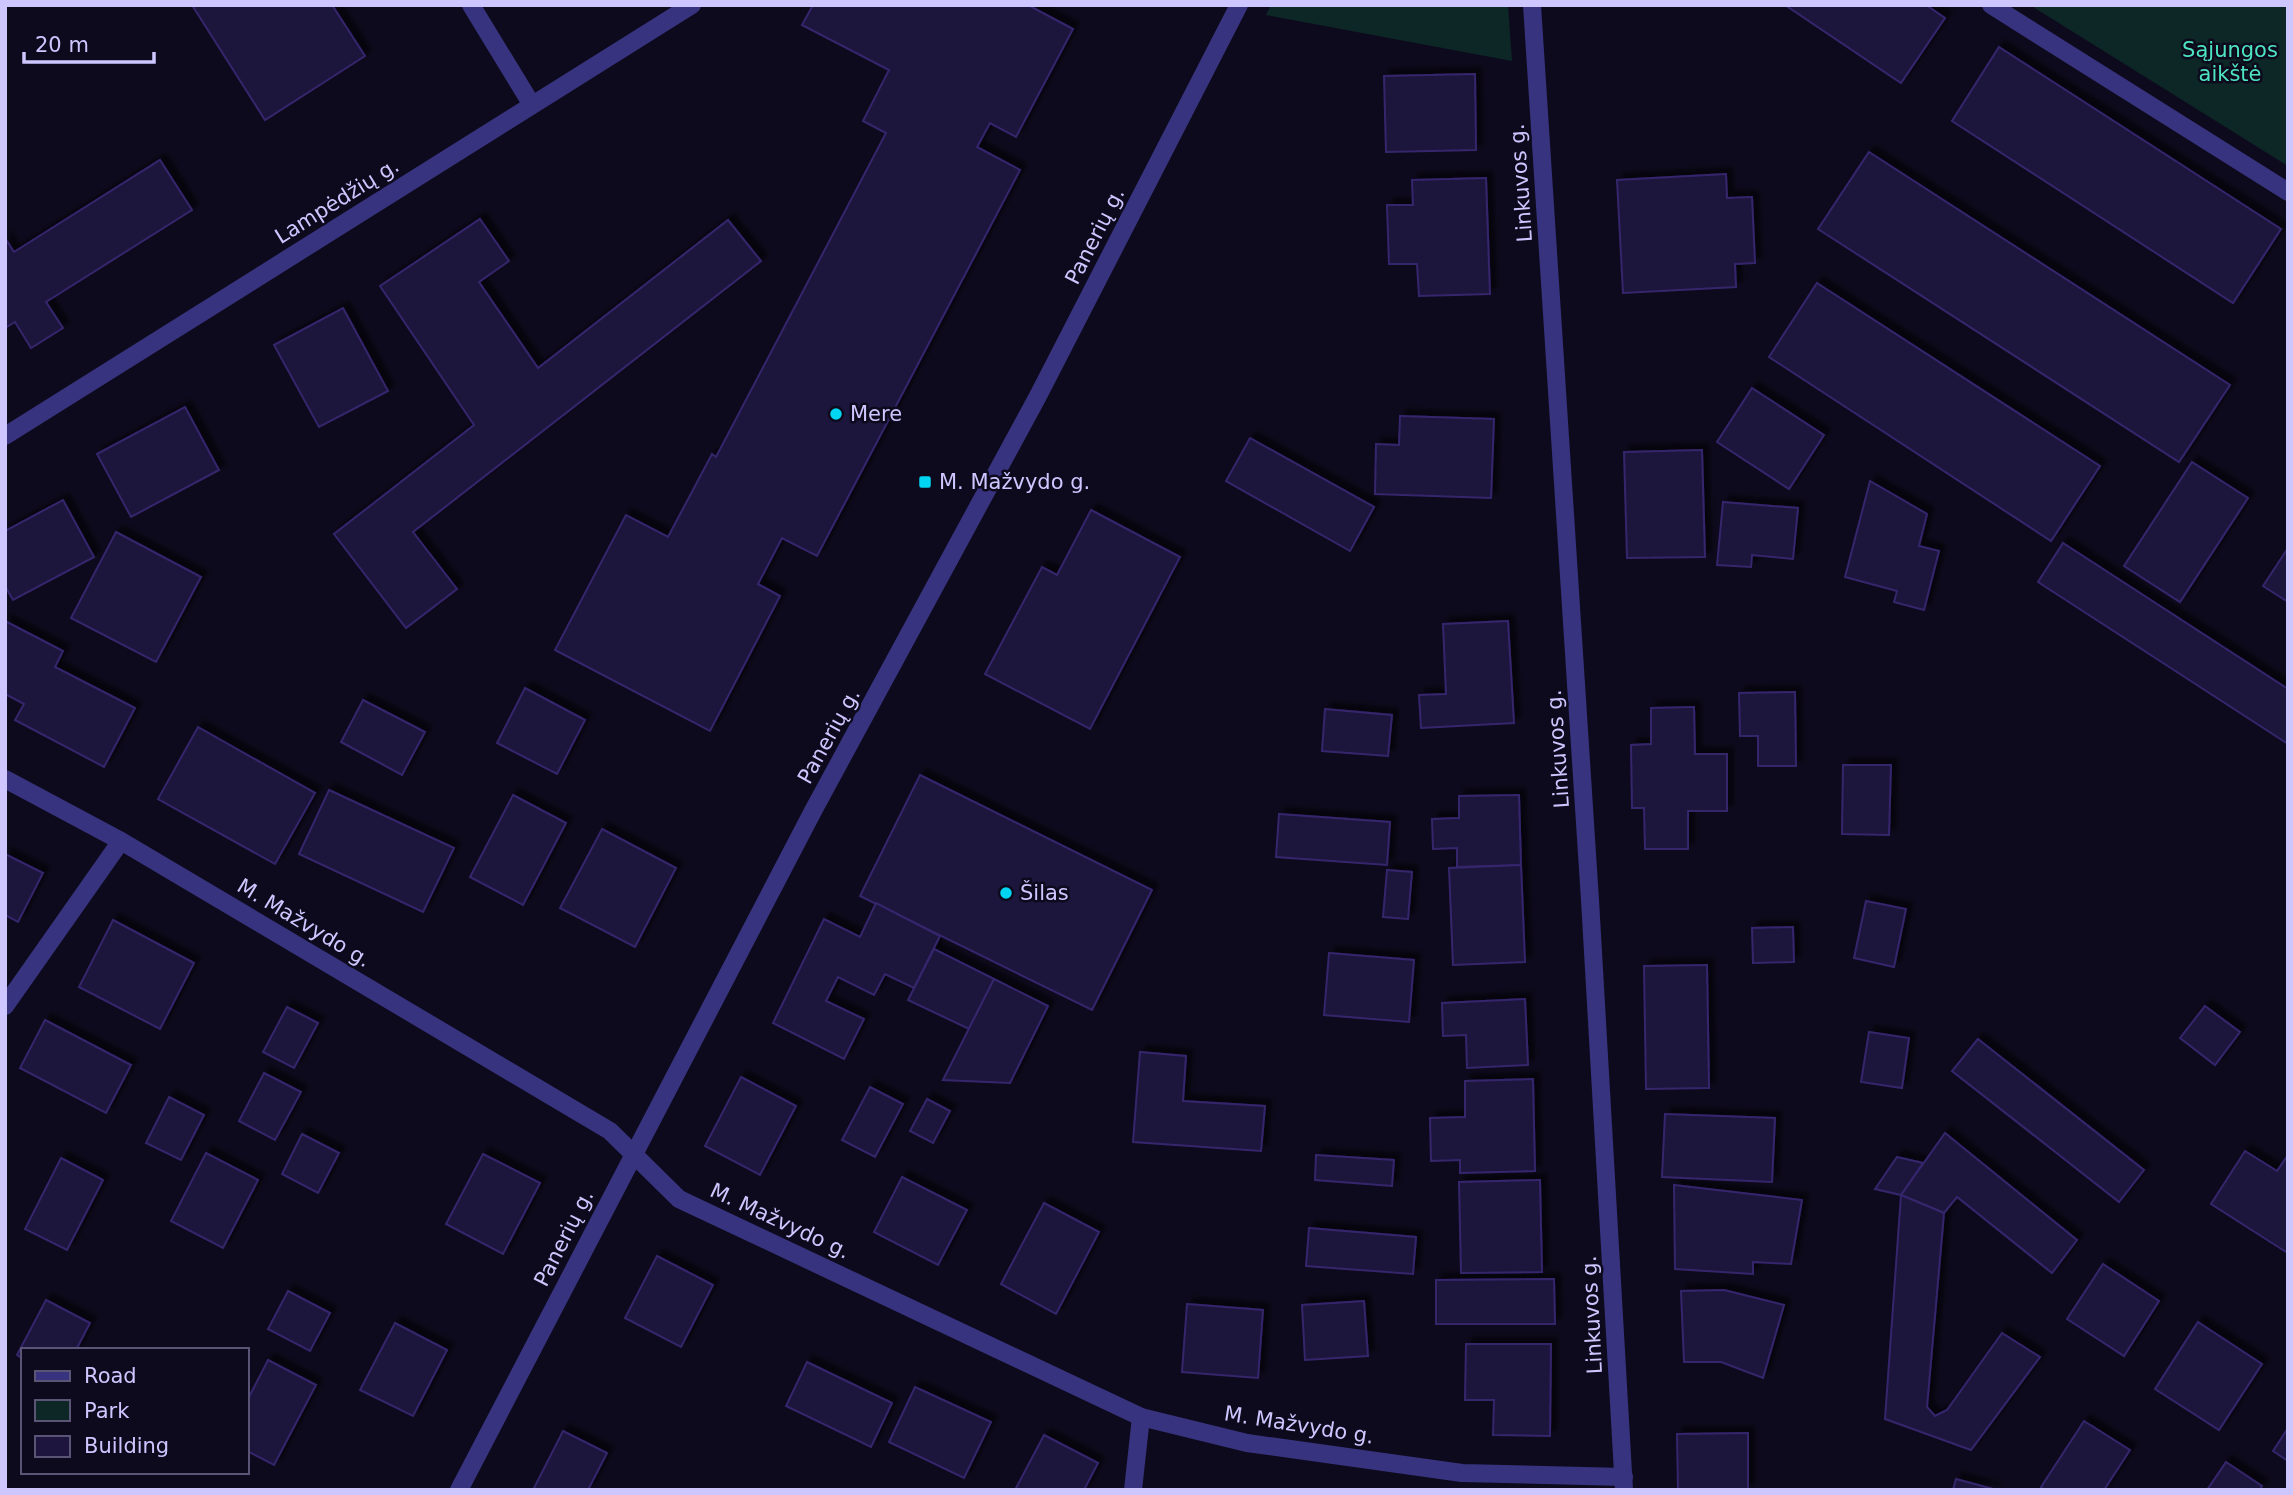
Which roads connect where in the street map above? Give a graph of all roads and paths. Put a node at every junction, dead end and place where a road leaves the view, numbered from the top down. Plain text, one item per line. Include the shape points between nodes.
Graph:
1 (471, 5) edge
2 (692, 5) edge
3 (1239, 5) edge
4 (1532, 5) edge
5 (1991, 5) edge
6 (532, 105) junction
7 (2288, 192) edge
8 (5, 436) edge
9 (5, 779) edge
10 (121, 841) junction
11 (5, 1006) edge
12 (634, 1154) junction
13 (1141, 1417) junction
14 (1624, 1483) edge
15 (459, 1490) edge
16 (1133, 1490) edge

1 - 6 street
2 - 6 street, Lampėdžių g.
3 - 12 street, Panerių g. via 1038,396
4 - 14 street, Linkuvos g.
5 - 7 street
6 - 8 street, Lampėdžių g.
9 - 10 street, M. Mažvydo g.
10 - 11 street
10 - 12 street, M. Mažvydo g. via 610,1131
12 - 13 street, M. Mažvydo g. via 679,1199
12 - 15 street, Panerių g.
13 - 14 street, M. Mažvydo g. via 1247,1443 1462,1473
13 - 16 street

